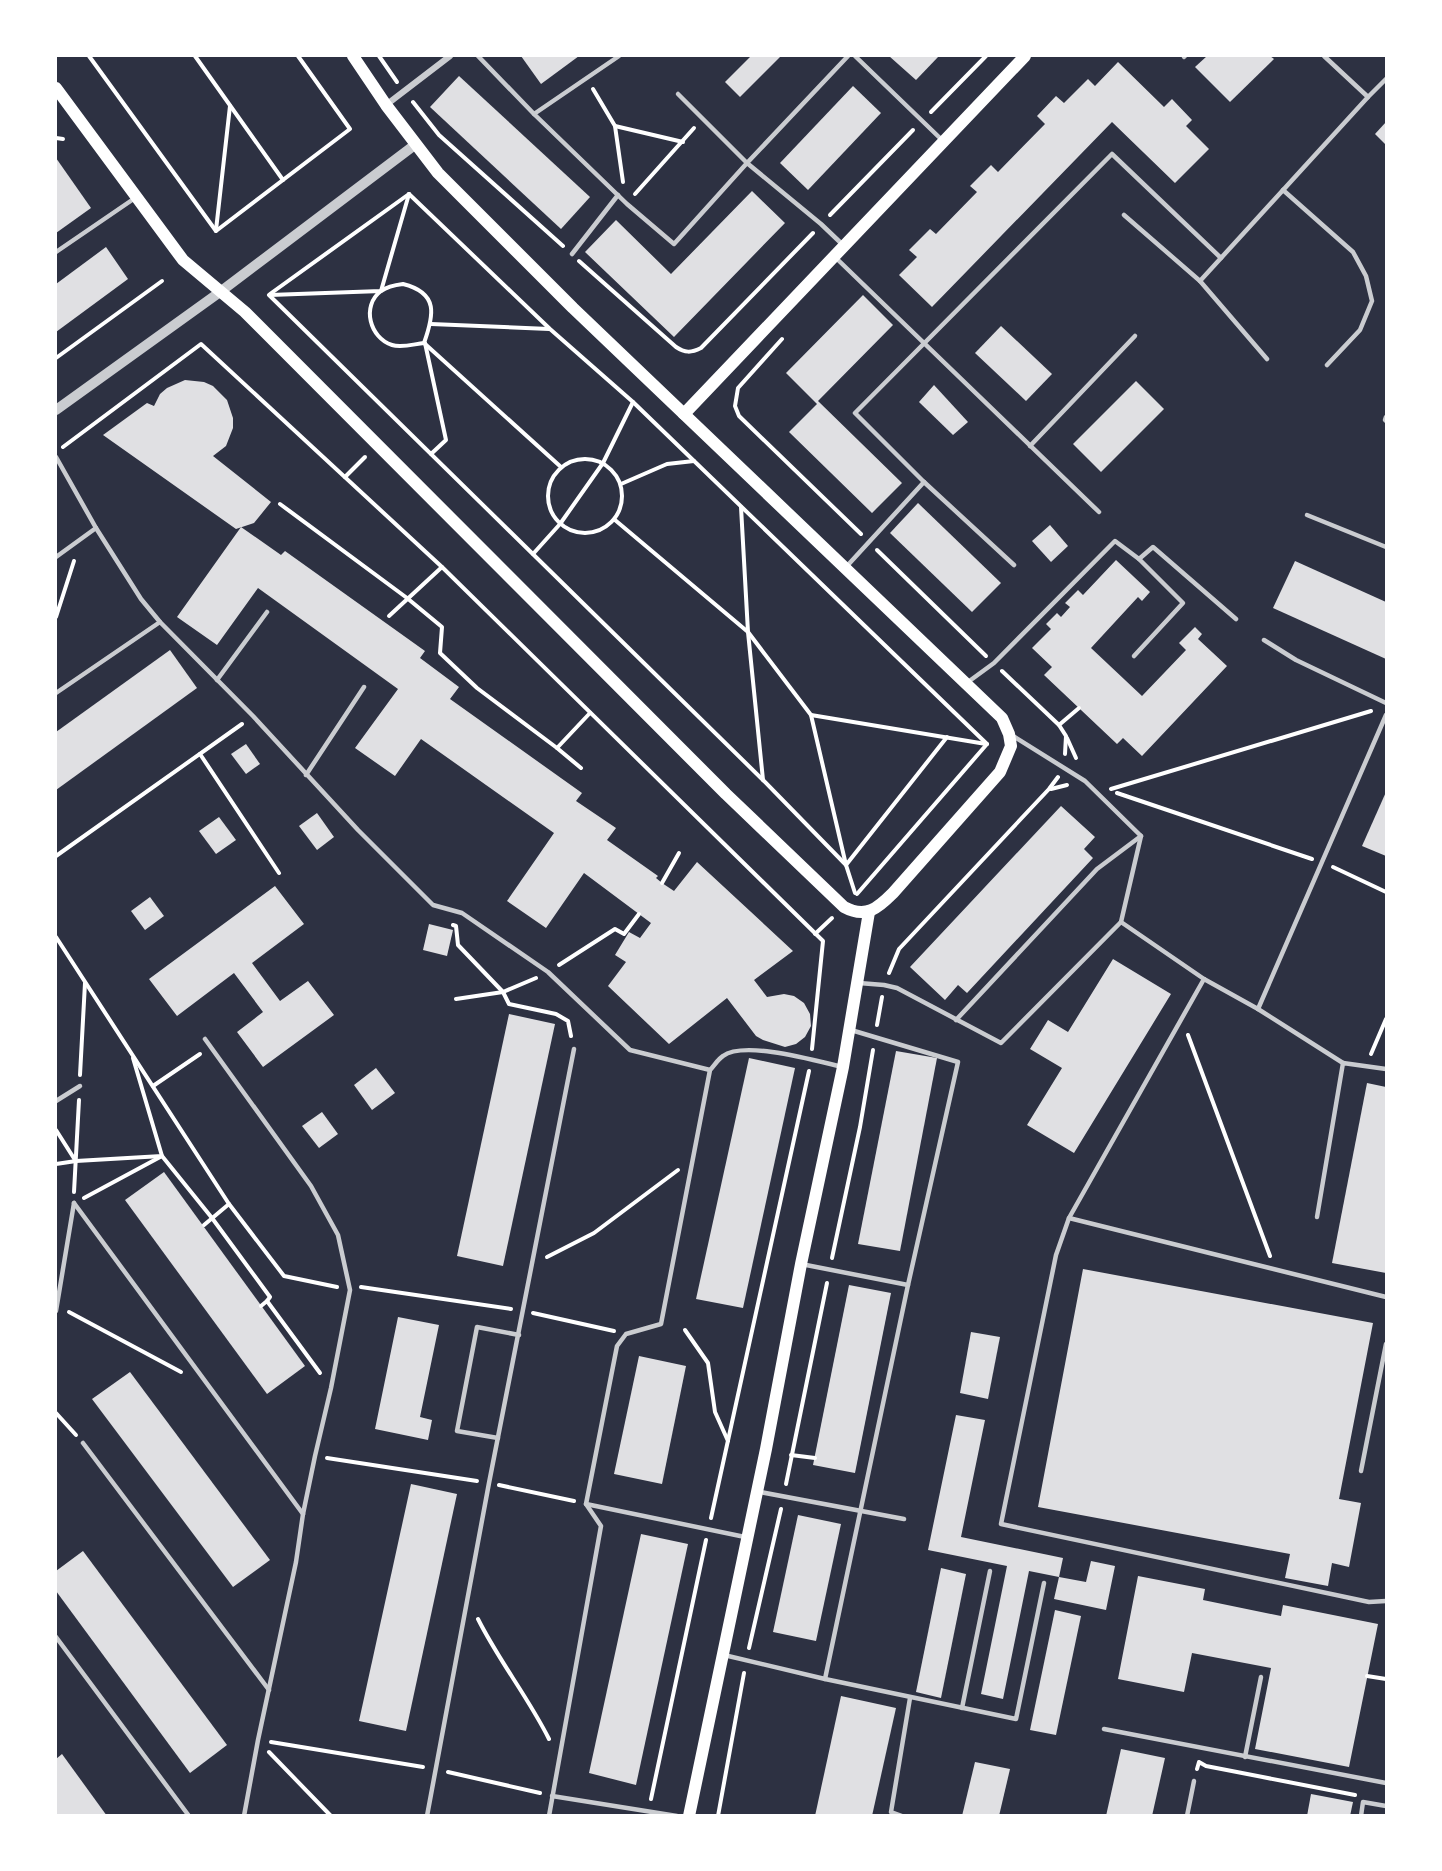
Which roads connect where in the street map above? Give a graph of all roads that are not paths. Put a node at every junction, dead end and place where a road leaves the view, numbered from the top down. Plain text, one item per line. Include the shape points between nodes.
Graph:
1 (353, 56) edge
2 (450, 56) edge
3 (478, 56) edge
4 (619, 56) edge
5 (848, 56) edge
6 (855, 56) edge
7 (1025, 56) edge
8 (1324, 56) edge
9 (1386, 79) edge
10 (56, 88) edge
11 (678, 94) dead end
12 (1368, 97) junction
13 (386, 105) junction
14 (534, 114) junction
15 (944, 142) junction
16 (416, 144) junction
17 (747, 163) junction
18 (1283, 190) junction
19 (618, 195) junction
20 (135, 198) junction
21 (1124, 215) dead end
22 (844, 246) junction
23 (56, 252) edge
24 (572, 254) road end
25 (834, 256) junction
26 (1221, 258) junction
27 (1200, 281) junction
28 (220, 292) junction
29 (1135, 336) dead end
30 (924, 343) junction
31 (1267, 359) dead end
32 (1327, 365) dead end
33 (56, 410) edge
34 (684, 414) junction
35 (1030, 446) junction
36 (56, 455) edge
37 (924, 482) junction
38 (1099, 513) dead end
39 (1307, 515) dead end
40 (96, 528) junction
41 (1386, 547) edge
42 (56, 557) edge
43 (1138, 559) junction
44 (1014, 565) dead end
45 (846, 568) junction
46 (267, 612) dead end
47 (1236, 619) dead end
48 (160, 622) junction
49 (1264, 640) dead end
50 (1134, 656) dead end
51 (217, 680) junction
52 (966, 684) junction
53 (364, 687) dead end
54 (56, 693) edge
55 (1386, 703) edge
56 (1386, 715) edge
57 (1010, 734) junction
58 (306, 775) junction
59 (1141, 836) junction
60 (869, 912) junction
61 (1121, 922) junction
62 (1204, 980) junction
63 (856, 983) junction
64 (1258, 1009) junction
65 (956, 1020) junction
66 (849, 1030) junction
67 (205, 1039) dead end
68 (574, 1049) road end
69 (1343, 1063) junction
70 (843, 1067) junction
71 (1386, 1069) edge
72 (710, 1070) junction
73 (80, 1086) dead end
74 (56, 1101) edge
75 (1317, 1217) dead end
76 (1069, 1218) junction
77 (801, 1264) junction
78 (908, 1285) junction
79 (1386, 1296) edge
80 (56, 1308) edge
81 (519, 1335) junction
82 (1386, 1344) edge
83 (498, 1438) junction
84 (83, 1443) road end
85 (1361, 1471) dead end
86 (757, 1491) junction
87 (586, 1504) junction
88 (861, 1510) junction
89 (303, 1514) junction
90 (904, 1519) dead end
91 (748, 1537) junction
92 (990, 1571) dead end
93 (1044, 1583) dead end
94 (1386, 1601) edge
95 (56, 1637) edge
96 (722, 1655) junction
97 (1261, 1677) dead end
98 (825, 1679) junction
99 (269, 1690) junction
100 (910, 1698) junction
101 (962, 1708) junction
102 (1104, 1729) dead end
103 (1245, 1757) junction
104 (1194, 1781) dead end
105 (1386, 1783) edge
106 (552, 1796) junction
107 (1386, 1806) edge
108 (189, 1815) edge
109 (244, 1815) edge
110 (427, 1815) edge
111 (549, 1815) edge
112 (677, 1815) edge
113 (689, 1815) edge
114 (902, 1815) edge
115 (1187, 1815) edge
116 (1361, 1815) edge

1 - 13 main road
2 - 13 street
3 - 14 lane
4 - 14 lane
5 - 17 lane
6 - 15 lane
7 - 15 main road
8 - 12 lane
9 - 12 lane
10 - 20 main road
11 - 17 lane
12 - 18 lane
13 - 16 main road
14 - 19 lane
15 - 22 main road
16 - 28 street
16 - 34 main road via 438,173
17 - 19 lane via 674,244
17 - 22 lane
18 - 26 lane
18 - 32 lane via 1353,252 1366,276 1372,302 1360,330
19 - 24 lane
20 - 23 lane
20 - 28 main road via 183,260
21 - 27 lane
22 - 25 main road
25 - 30 lane
25 - 34 main road
26 - 27 lane
26 - 30 lane via 1112,154
27 - 31 lane
28 - 33 street
28 - 60 main road via 245,312 726,794 836,899 851,911
29 - 35 lane
30 - 35 lane
30 - 37 lane via 855,413
34 - 45 main road
35 - 38 lane
36 - 40 lane
37 - 44 lane
37 - 45 lane
39 - 41 lane
40 - 42 lane
40 - 48 lane
43 - 47 lane via 1153,547
43 - 50 lane via 1183,603
43 - 52 lane via 1115,541 994,663
45 - 52 main road
46 - 51 lane
48 - 51 lane
48 - 54 lane
49 - 55 lane via 1296,660
51 - 58 lane
52 - 57 main road via 1002,718
53 - 58 lane
56 - 64 lane
57 - 59 lane via 1085,781
57 - 60 main road via 1011,746 999,772 894,893
58 - 72 lane via 433,905 462,914 548,972 630,1050
59 - 61 lane
59 - 65 lane via 1097,869
60 - 63 main road
61 - 62 lane
61 - 65 lane via 1001,1043
62 - 64 lane
62 - 76 lane
63 - 65 lane via 897,988
63 - 66 main road
64 - 69 lane
66 - 70 main road
66 - 78 lane via 958,1062
67 - 89 lane via 311,1186 338,1235 350,1290
68 - 81 lane
69 - 71 lane
69 - 75 lane
70 - 72 lane via 747,1049 724,1055
70 - 77 main road
72 - 87 lane via 661,1324 626,1334 617,1346
73 - 74 lane
76 - 79 lane
76 - 94 lane via 1056,1255 1001,1524 1369,1602
77 - 78 lane
77 - 86 main road
78 - 88 lane
80 - 89 lane via 74,1203
81 - 83 lane
81 - 83 lane via 477,1327 457,1431
82 - 85 lane
83 - 110 lane
84 - 99 lane
86 - 88 lane
86 - 91 main road
87 - 91 lane
87 - 106 lane via 601,1526
88 - 90 lane
88 - 98 lane
89 - 99 lane
91 - 96 main road
92 - 101 lane
93 - 101 lane via 1016,1719
95 - 108 lane
96 - 98 lane
96 - 113 main road
97 - 103 lane
98 - 100 lane
99 - 109 lane
100 - 101 lane
100 - 114 lane via 891,1812
102 - 103 lane
103 - 105 lane
104 - 115 lane
106 - 111 lane
106 - 112 lane
107 - 116 lane via 1363,1802

